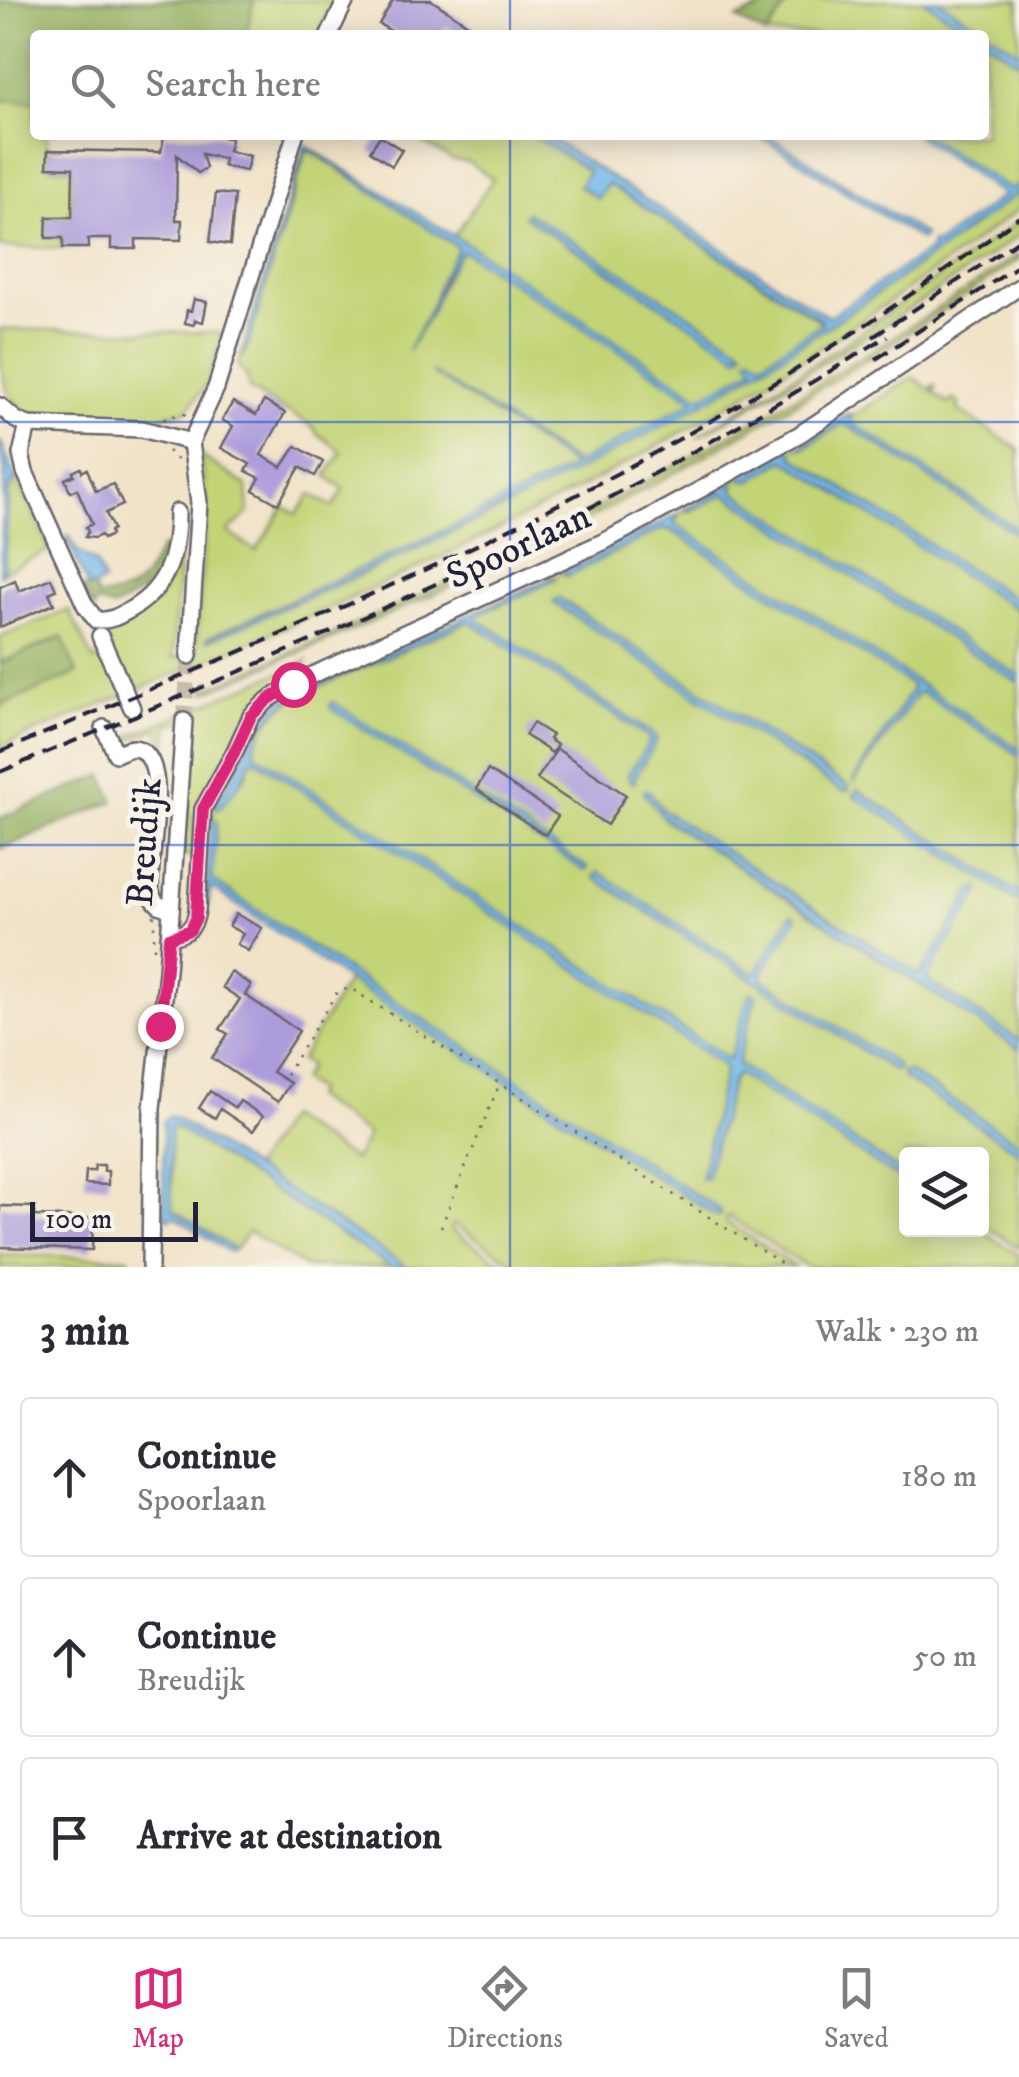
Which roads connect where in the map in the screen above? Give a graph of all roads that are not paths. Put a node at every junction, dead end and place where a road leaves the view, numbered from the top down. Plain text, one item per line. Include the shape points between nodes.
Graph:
1 (346, 0) edge
2 (331, 30) edge
3 (293, 140) edge
4 (1019, 287) edge
5 (0, 406) edge
6 (28, 425) junction
7 (191, 442) junction
8 (178, 512) dead end
9 (96, 632) junction
10 (189, 656) tunnel mouth
11 (132, 708) dead end
12 (184, 721) tunnel mouth
13 (104, 728) dead end
14 (171, 910) junction
15 (169, 938) junction
16 (150, 1267) edge

1 - 2 street
3 - 7 street via 216,388
4 - 15 street, Spoorlaan via 800,434 696,492 268,700 251,716 203,809 194,924
5 - 6 street
6 - 7 street via 142,429
6 - 9 street via 24,472
7 - 10 street via 198,503
8 - 9 street via 174,554 162,582
9 - 11 street
12 - 14 street, Breudijk
13 - 14 street via 116,754 138,748 152,765 151,892
14 - 15 street, Breudijk
15 - 16 street, Breudijk via 152,1108

